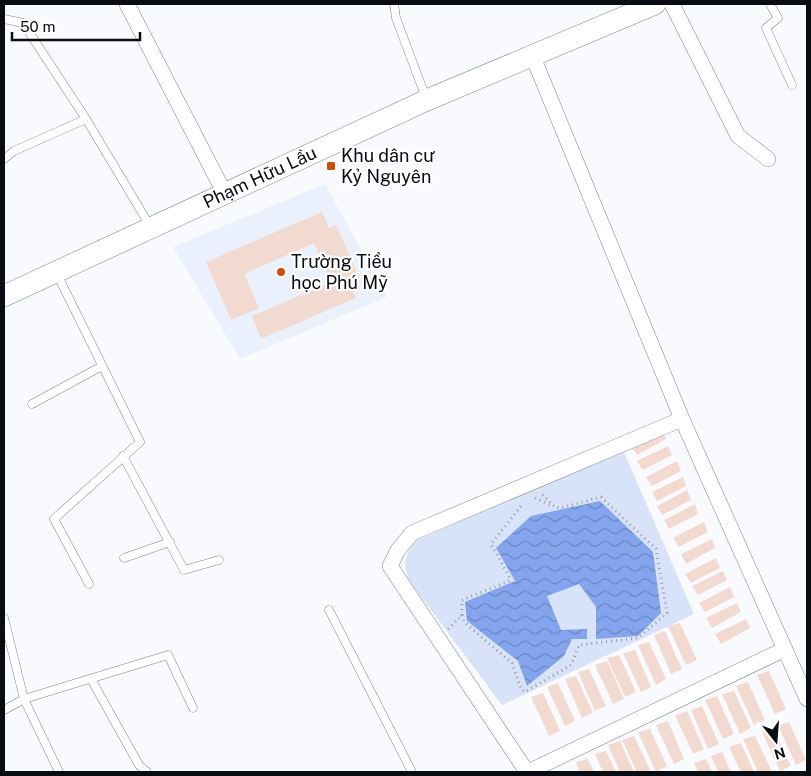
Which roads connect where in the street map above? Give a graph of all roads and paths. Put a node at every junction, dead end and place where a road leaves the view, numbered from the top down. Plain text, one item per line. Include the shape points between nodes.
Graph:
1 (127, 4) edge
2 (394, 4) edge
3 (655, 4) edge
4 (672, 4) edge
5 (770, 4) edge
6 (4, 19) edge
7 (533, 57) junction
8 (792, 85) dead end
9 (427, 100) junction
10 (86, 119) junction
11 (4, 159) edge
12 (768, 159) dead end
13 (225, 194) junction
14 (151, 227) junction
15 (56, 272) junction
16 (4, 296) edge
17 (102, 366) junction
18 (32, 404) dead end
19 (682, 420) junction
20 (123, 456) junction
21 (530, 483) junction
22 (555, 507) junction
23 (170, 542) junction
24 (124, 558) dead end
25 (219, 560) dead end
26 (89, 584) dead end
27 (329, 610) dead end
28 (462, 615) junction
29 (4, 618) edge
30 (439, 639) junction
31 (785, 649) junction
32 (91, 679) junction
33 (24, 699) junction
34 (807, 699) edge
35 (193, 708) dead end
36 (4, 710) edge
37 (59, 772) edge
38 (147, 772) edge
39 (412, 772) edge
40 (527, 772) edge

1 - 13 street
2 - 9 lane via 396,18
3 - 7 main road, Phạm Hữu Lầu
4 - 12 street via 738,136
5 - 8 lane via 778,18 766,28
6 - 10 lane via 23,23
7 - 9 main road, Phạm Hữu Lầu
7 - 19 street
9 - 13 main road, Phạm Hữu Lầu
10 - 11 lane via 14,151
10 - 14 lane
13 - 14 main road, Phạm Hữu Lầu
14 - 15 main road, Phạm Hữu Lầu
15 - 16 main road, Phạm Hữu Lầu
15 - 17 lane
17 - 18 lane
17 - 20 lane via 140,442
19 - 21 street
19 - 31 street
20 - 23 lane
20 - 26 lane via 54,519
21 - 22 path
21 - 30 street via 412,533 398,550 390,566
22 - 28 path via 533,497 526,499 492,544 509,581 462,600
22 - 28 path via 601,497 656,549 667,613 638,638 579,644 571,665 525,692 512,663 464,622
23 - 24 lane
23 - 25 lane via 184,570
27 - 39 lane
28 - 30 path
29 - 33 lane
30 - 40 street
31 - 34 street
31 - 40 street
32 - 33 lane
32 - 35 lane via 168,655
32 - 38 lane via 139,765
33 - 36 lane
33 - 37 lane

